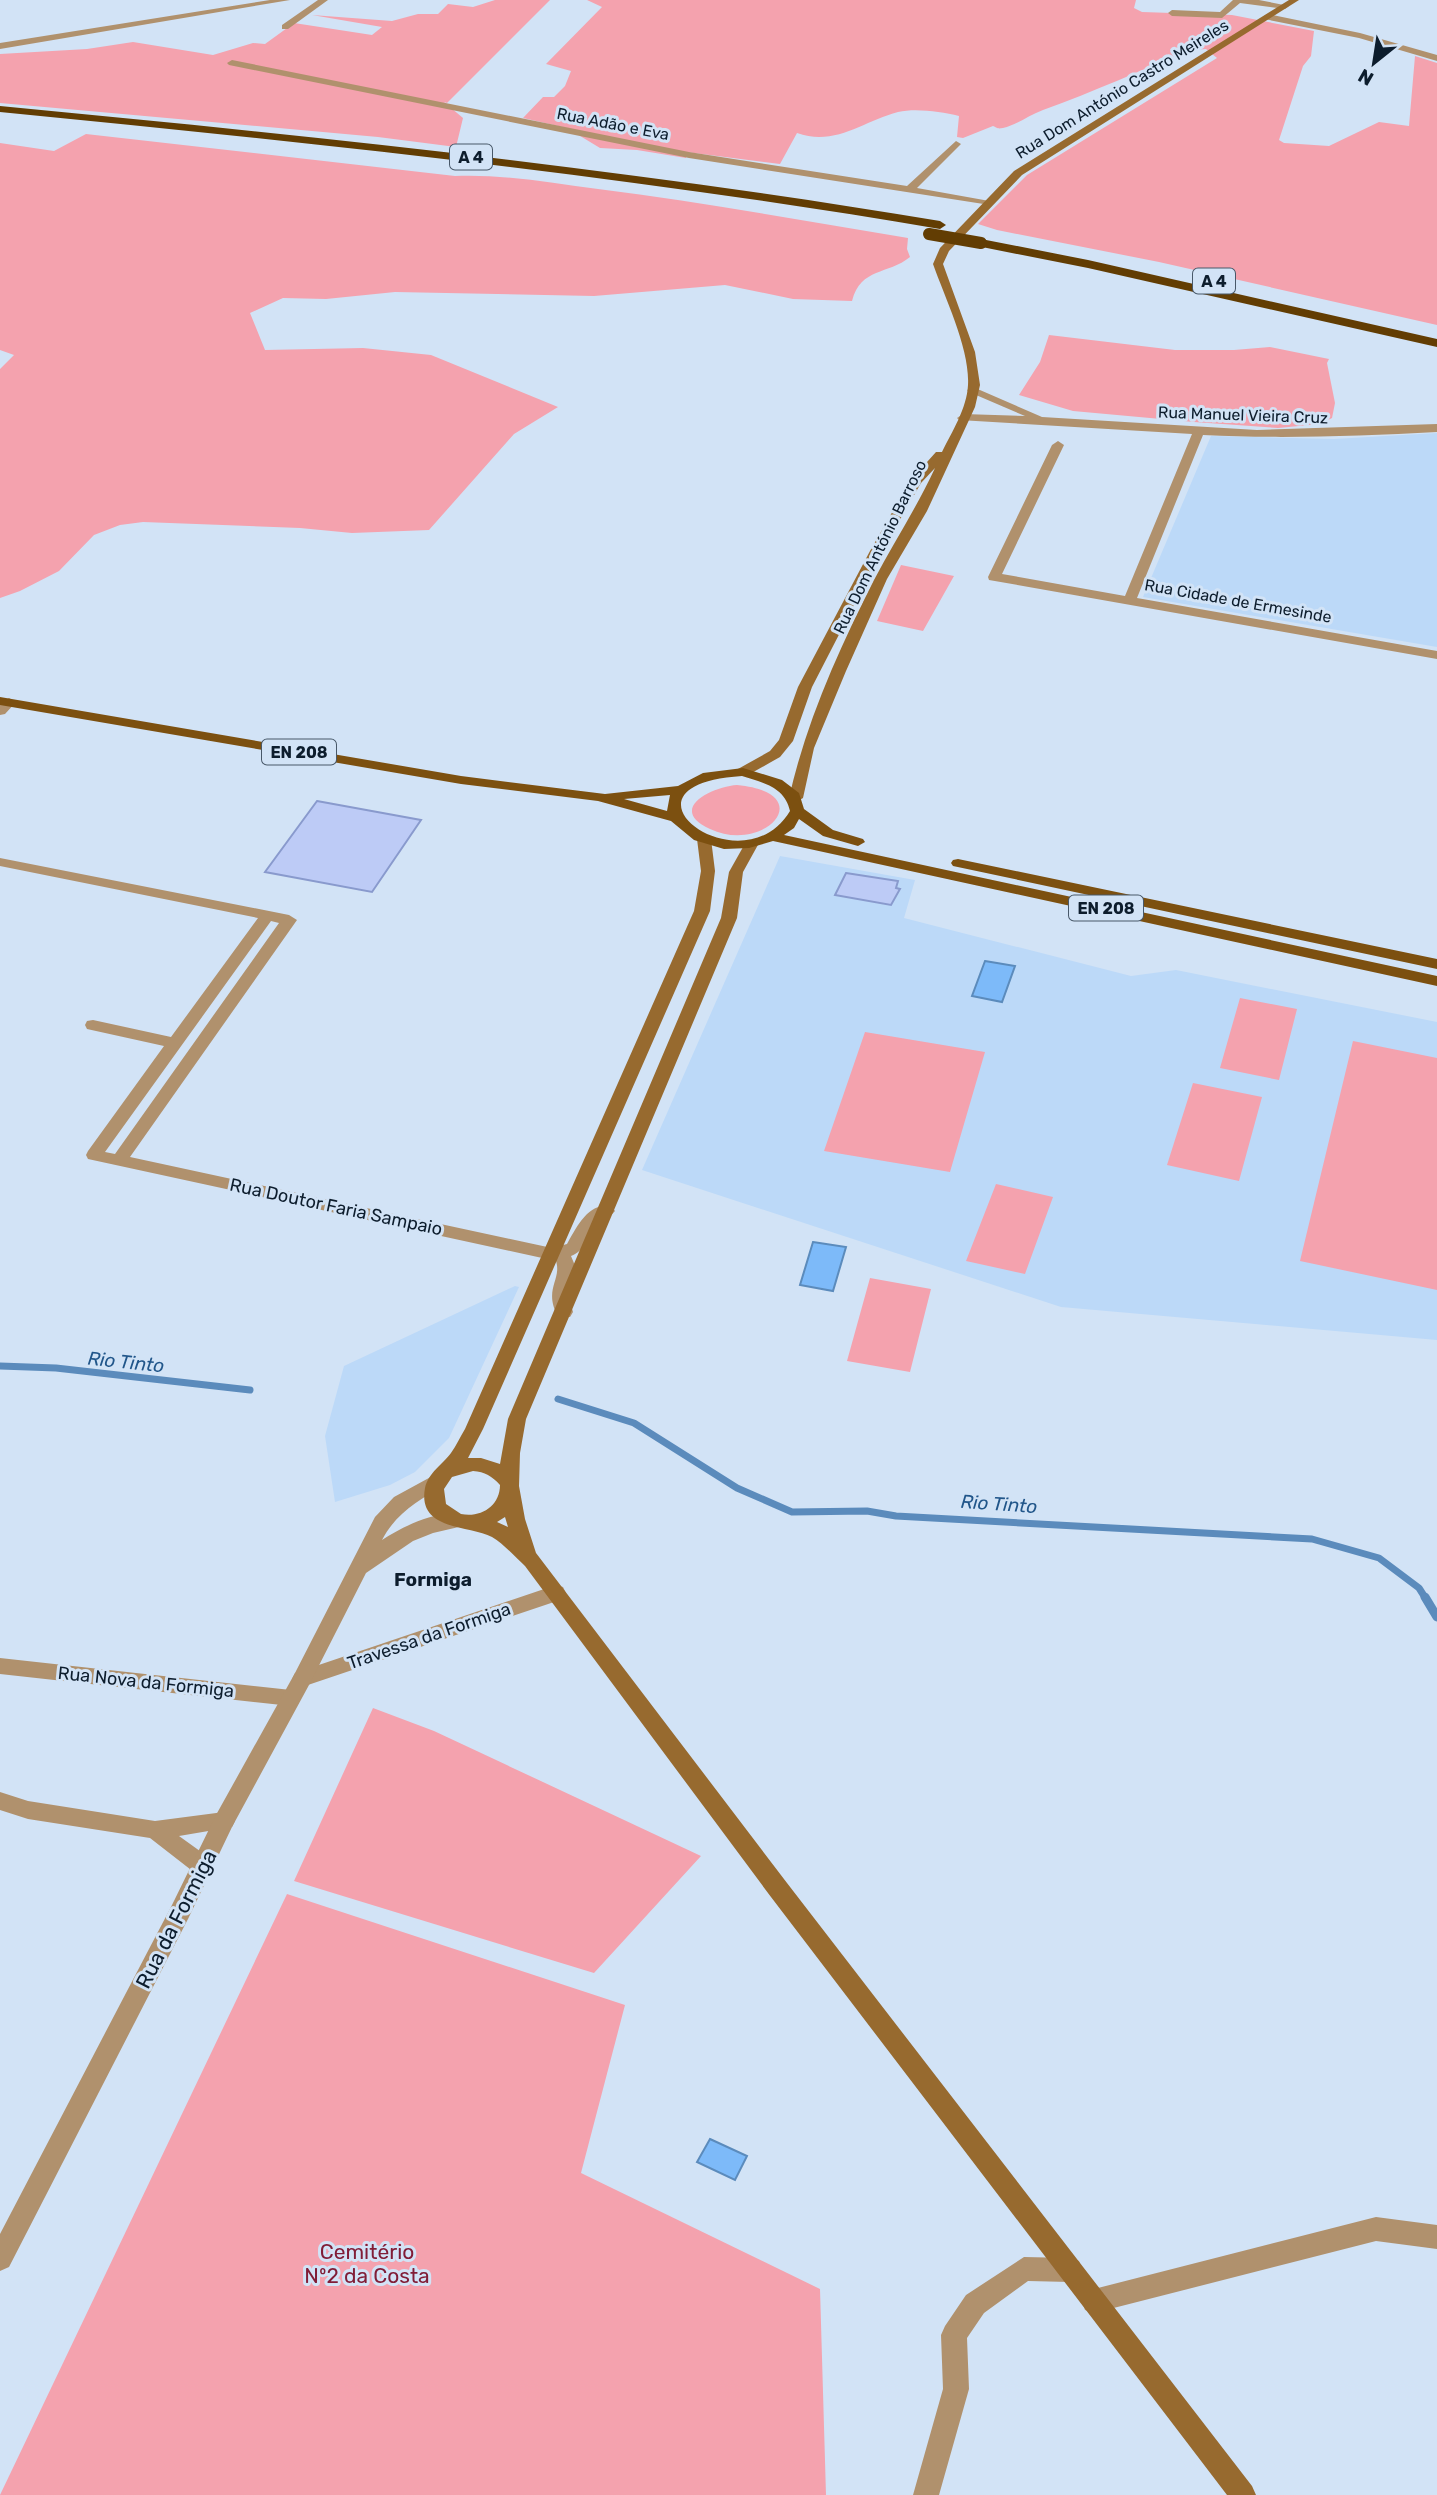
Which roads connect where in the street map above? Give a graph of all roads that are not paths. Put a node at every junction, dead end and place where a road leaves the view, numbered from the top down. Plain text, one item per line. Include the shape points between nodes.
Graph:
1 (286, 0) edge
2 (324, 0) edge
3 (1239, 0) edge
4 (1296, 0) edge
5 (1285, 6) junction
6 (1172, 13) dead end
7 (1267, 17) junction
8 (285, 27) dead end
9 (0, 46) edge
10 (1437, 58) edge
11 (232, 63) dead end
12 (0, 109) edge
13 (0, 119) edge
14 (956, 144) dead end
15 (911, 188) junction
16 (990, 202) junction
17 (935, 230) junction
18 (985, 239) junction
19 (1437, 332) edge
20 (1437, 343) edge
21 (973, 390) junction
22 (966, 413) junction
23 (1042, 418) junction
24 (1437, 428) edge
25 (1199, 431) junction
26 (950, 445) junction
27 (1058, 445) dead end
28 (1130, 600) junction
29 (1437, 654) edge
30 (3, 705) edge
31 (743, 772) junction
32 (681, 790) junction
33 (599, 797) junction
34 (797, 806) junction
35 (674, 817) junction
36 (775, 837) junction
37 (704, 839) junction
38 (752, 843) junction
39 (0, 862) edge
40 (267, 916) junction
41 (1437, 964) edge
42 (1437, 981) edge
43 (93, 1025) dead end
44 (173, 1043) junction
45 (119, 1161) junction
46 (606, 1211) junction
47 (552, 1254) junction
48 (564, 1312) junction
49 (442, 1476) junction
50 (509, 1486) junction
51 (462, 1522) junction
52 (532, 1561) junction
53 (353, 1580) junction
54 (556, 1593) junction
55 (0, 1666) edge
56 (302, 1679) junction
57 (291, 1699) junction
58 (0, 1801) edge
59 (224, 1821) junction
60 (155, 1830) junction
61 (203, 1866) junction
62 (1437, 2238) edge
63 (0, 2259) edge
64 (1070, 2270) junction
65 (1094, 2301) junction
66 (926, 2495) edge
67 (1243, 2495) edge

1 - 9 street
2 - 8 street
3 - 5 street
3 - 6 street via 1222,15
4 - 5 main road, Rua Dom António Castro Meireles
5 - 7 main road, Rua Dom António Castro Meireles
7 - 10 street
7 - 16 main road, Rua Dom António Castro Meireles via 1018,173
11 - 15 street, Rua Adão e Eva via 689,155
12 - 17 highway, A 4 via 536,164 746,192
13 - 17 highway, A 4 via 611,183
14 - 15 street
15 - 16 street, Rua Adão e Eva
16 - 21 main road, Rua Dom António Castro Meireles via 944,250 938,264 969,352
17 - 18 highway, A 4, bridge
18 - 19 highway, A 4 via 1098,255
18 - 20 highway, A 4
21 - 22 main road, Rua Dom António Castro Meireles
21 - 23 street, Rua Manuel Vieira Cruz
22 - 23 street, Rua Manuel Vieira Cruz
22 - 26 main road, Rua Dom António Castro Meireles
23 - 25 street, Rua Manuel Vieira Cruz
24 - 25 street, Rua Manuel Vieira Cruz via 1332,434
25 - 28 street, Rua Cidade de Ermesinde
26 - 31 main road, Rua Dom António Barroso via 916,481 876,551 805,687 786,741 775,754
26 - 34 main road, Rua Dom António Barroso via 839,671 807,748
27 - 28 street via 994,577
28 - 29 street, Rua Cidade de Ermesinde
30 - 33 main road, EN 208 via 461,780
31 - 32 main road, EN 208 via 697,779
31 - 34 main road, EN 208 via 785,786
32 - 33 main road, EN 208
32 - 35 main road via 673,803
33 - 35 main road, EN 208
34 - 36 main road via 791,826
34 - 41 main road, EN 208 via 828,833 849,840
35 - 37 main road, EN 208 via 685,830
36 - 38 main road, EN 208
36 - 42 main road, EN 208
37 - 38 main road, EN 208
37 - 47 main road via 708,871 702,911
38 - 46 main road via 736,872 729,918
39 - 40 street
40 - 44 street, Rua Doutor Faria Sampaio
40 - 45 street via 289,920
43 - 44 street
44 - 45 street, Rua Doutor Faria Sampaio via 94,1155
45 - 47 street, Rua Doutor Faria Sampaio
46 - 47 street via 587,1224 572,1251
46 - 48 main road
47 - 48 street via 567,1262 559,1290
47 - 49 main road via 467,1444
48 - 50 main road via 517,1419 509,1455
49 - 50 main road via 456,1467 481,1464 492,1467
49 - 51 main road via 433,1499 437,1508
49 - 53 street, Rua da Formiga via 401,1502 382,1522
50 - 51 main road via 503,1509 493,1516
50 - 52 main road
51 - 52 main road via 502,1533
51 - 53 street, Rua da Formiga via 439,1522 408,1534 386,1547
52 - 54 main road
53 - 56 street, Rua da Formiga
54 - 56 street, Travessa da Formiga
54 - 64 main road
55 - 57 street, Rua Nova da Formiga
56 - 57 street, Rua da Formiga
57 - 59 street, Rua da Formiga
58 - 60 street via 28,1810
59 - 60 street
59 - 61 street, Rua da Formiga
60 - 61 street
61 - 63 street, Rua da Formiga
62 - 65 street via 1376,2229
64 - 65 main road
64 - 66 street via 1024,2269 975,2304 954,2335 956,2389
65 - 67 main road

